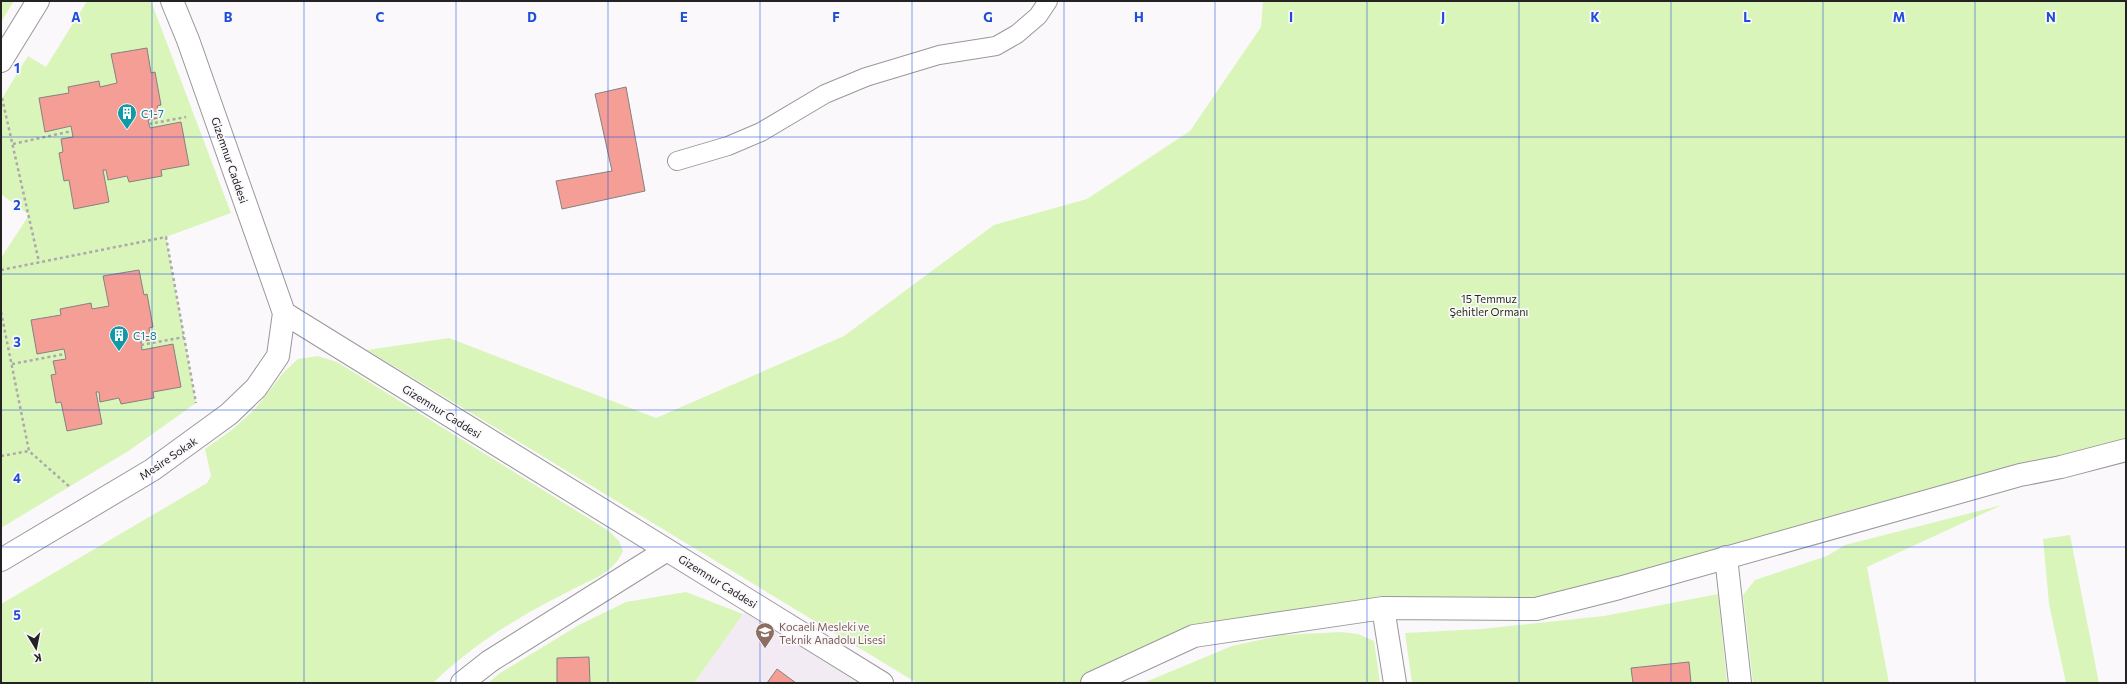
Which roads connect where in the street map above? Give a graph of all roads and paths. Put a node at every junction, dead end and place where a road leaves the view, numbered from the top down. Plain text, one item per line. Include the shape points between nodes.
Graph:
1 (38, 1) edge
2 (172, 1) edge
3 (1048, 1) edge
4 (1, 61) edge
5 (2, 98) edge
6 (188, 117) dead end
7 (149, 124) dead end
8 (72, 131) dead end
9 (13, 144) junction
10 (677, 161) dead end
11 (39, 262) junction
12 (1, 270) edge
13 (1, 312) edge
14 (284, 313) junction
15 (184, 337) junction
16 (141, 345) dead end
17 (65, 354) dead end
18 (12, 364) junction
19 (196, 403) dead end
20 (2126, 450) edge
21 (29, 451) junction
22 (1, 456) edge
23 (93, 507) junction
24 (667, 550) junction
25 (1726, 558) junction
26 (1, 560) edge
27 (1383, 608) junction
28 (462, 683) edge
29 (882, 683) edge
30 (1092, 683) edge
31 (1395, 683) edge
32 (1740, 683) edge

1 - 4 street
2 - 14 street, Gizemnur Caddesi
3 - 10 lane via 1038,16 1017,34 996,46 939,55 866,77 826,94 748,138
5 - 9 path
6 - 7 path
8 - 9 path
9 - 11 path
11 - 12 path
11 - 15 path via 166,237
13 - 18 path
14 - 23 street, Mesire Sokak via 278,356 256,388 202,435
14 - 24 street, Gizemnur Caddesi
15 - 16 path
15 - 19 path
17 - 18 path
18 - 21 path
20 - 25 street via 2020,475
21 - 22 path
21 - 23 path
23 - 26 street, Mesire Sokak
24 - 28 street via 497,656
24 - 29 street, Gizemnur Caddesi
25 - 27 street via 1536,609
25 - 32 street
27 - 30 street via 1194,636
27 - 31 street

